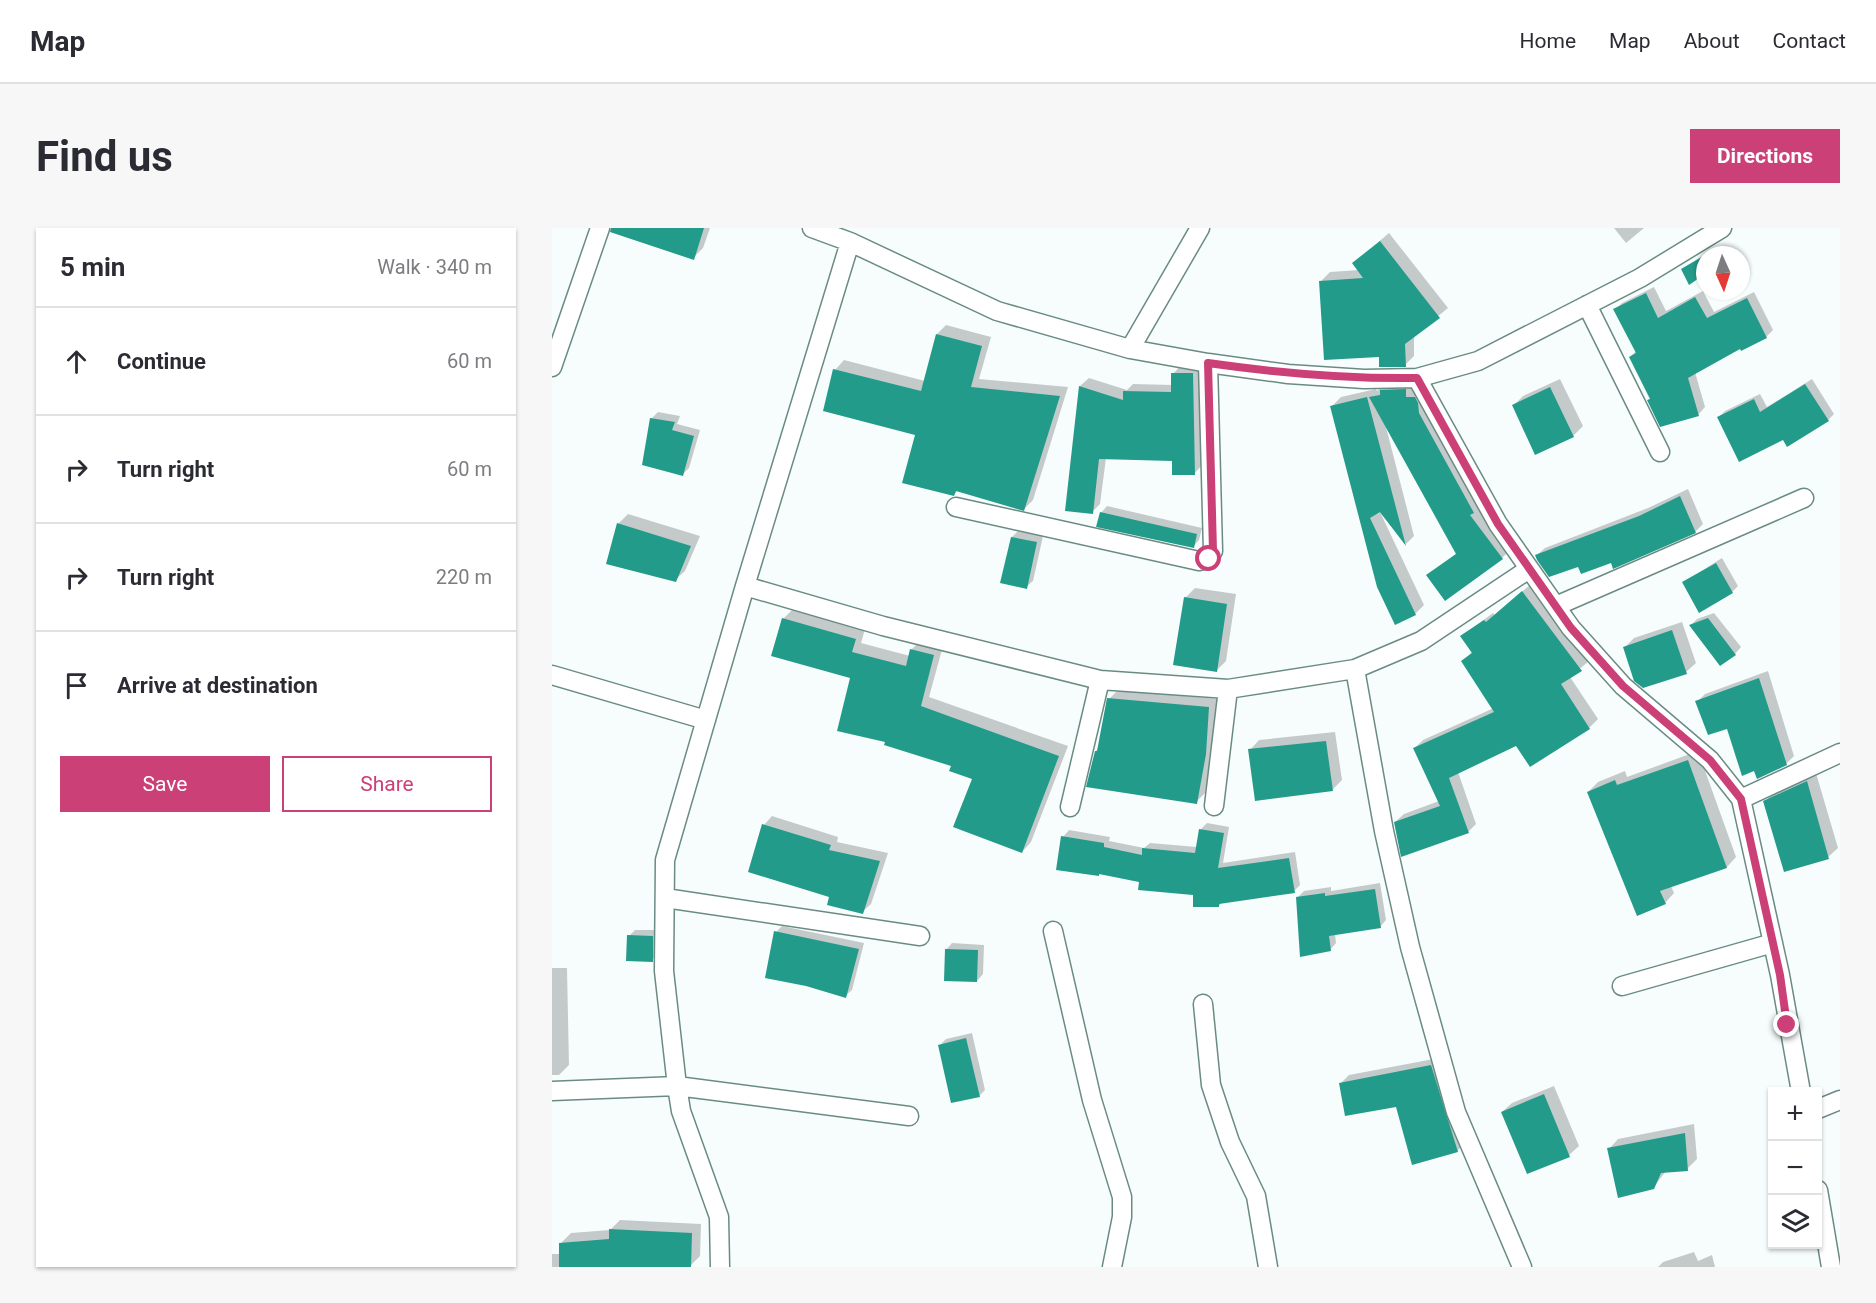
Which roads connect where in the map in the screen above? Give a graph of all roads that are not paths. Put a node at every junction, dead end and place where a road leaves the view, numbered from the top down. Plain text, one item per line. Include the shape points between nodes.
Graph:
1 (600, 228) edge
2 (812, 228) edge
3 (1200, 228) edge
4 (1722, 228) edge
5 (850, 242) junction
6 (1587, 305) junction
7 (1130, 349) junction
8 (1208, 363) junction
9 (552, 367) edge
10 (1417, 378) junction
11 (1660, 452) dead end
12 (1804, 498) dead end
13 (956, 507) dead end
14 (1529, 569) junction
15 (745, 586) junction
16 (1556, 606) junction
17 (1355, 669) junction
18 (552, 675) edge
19 (1100, 680) junction
20 (1228, 689) junction
21 (706, 720) junction
22 (1840, 753) edge
23 (1741, 799) junction
24 (1214, 806) dead end
25 (1070, 807) dead end
26 (665, 898) junction
27 (1053, 931) dead end
28 (920, 936) dead end
29 (1773, 944) junction
30 (1622, 986) dead end
31 (1203, 1004) dead end
32 (676, 1086) junction
33 (1800, 1087) edge
34 (552, 1091) edge
35 (1840, 1100) edge
36 (1822, 1107) edge
37 (909, 1116) dead end
38 (1819, 1195) edge
39 (720, 1267) edge
40 (1112, 1267) edge
41 (1268, 1267) edge
42 (1522, 1267) edge
43 (1831, 1267) edge

1 - 9 street
2 - 5 street
3 - 7 street
4 - 6 street
5 - 7 street via 997,311
5 - 15 street
6 - 10 street via 1478,361
6 - 11 street
7 - 8 street
8 - 10 street via 1288,374
8 - 13 street via 1213,551 1209,559 1199,561
10 - 14 street via 1498,524
12 - 16 street
14 - 16 street
14 - 17 street via 1421,641
15 - 19 street via 883,626
15 - 21 street
16 - 23 street via 1623,686 1710,760
17 - 20 street
17 - 42 street via 1405,924 1453,1101
18 - 21 street
19 - 20 street
19 - 25 street
20 - 24 street
21 - 26 street via 666,860
22 - 23 street
23 - 29 street
26 - 28 street
26 - 32 street via 664,971
27 - 40 street via 1092,1100 1122,1197
29 - 30 street
29 - 33 street
31 - 41 street via 1211,1084 1230,1142 1256,1196
32 - 34 street
32 - 37 street
32 - 39 street via 719,1217
35 - 36 street
38 - 43 street

